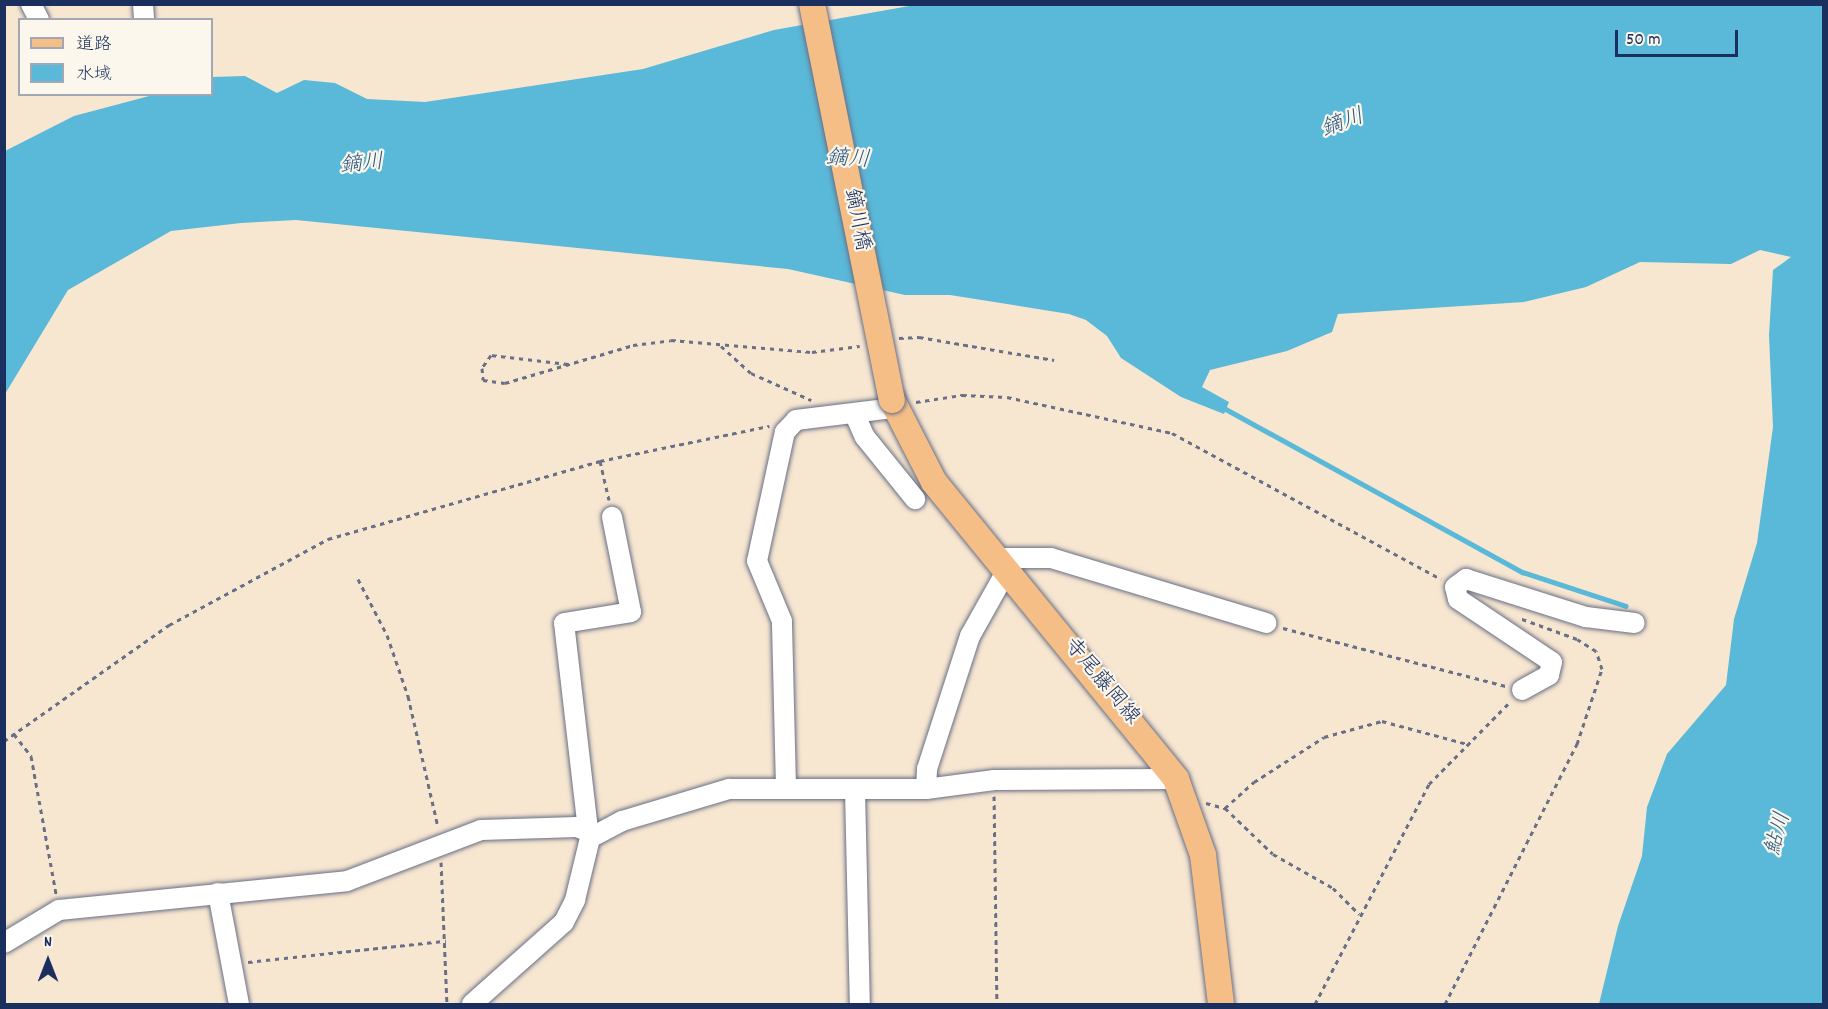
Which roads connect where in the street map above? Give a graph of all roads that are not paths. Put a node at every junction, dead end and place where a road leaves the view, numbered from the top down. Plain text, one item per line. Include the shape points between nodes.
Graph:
1 (31, 4) edge
2 (812, 4) edge
3 (38, 18) edge
4 (893, 404) junction
5 (855, 415) junction
6 (915, 499) dead end
7 (612, 517) dead end
8 (1002, 564) junction
9 (1266, 623) road end
10 (1635, 623) dead end
11 (1522, 690) road end
12 (1176, 779) junction
13 (786, 788) junction
14 (926, 789) junction
15 (855, 790) junction
16 (591, 832) junction
17 (218, 893) junction
18 (4, 943) edge
19 (239, 1005) edge
20 (472, 1005) edge
21 (860, 1005) edge
22 (1221, 1005) edge

1 - 3 street
2 - 4 main road, 鏑川橋, bridge
4 - 5 street
4 - 8 main road, 寺尾藤岡線 via 934,482
5 - 6 street via 865,437
5 - 13 street via 791,425 762,523 757,561 782,621
7 - 16 street via 631,612 564,622
8 - 9 street via 1051,558
8 - 12 main road, 寺尾藤岡線
8 - 14 street via 970,636 927,769
10 - 11 street via 1586,616 1466,579 1455,587 1458,599 1552,662 1549,675
12 - 14 street via 994,780
12 - 22 main road, 寺尾藤岡線 via 1203,855
13 - 15 street
13 - 16 street via 729,789
14 - 15 street
15 - 21 street
16 - 17 street via 502,827 441,844 347,881
16 - 20 street via 564,922
17 - 18 street via 59,910
17 - 19 street

